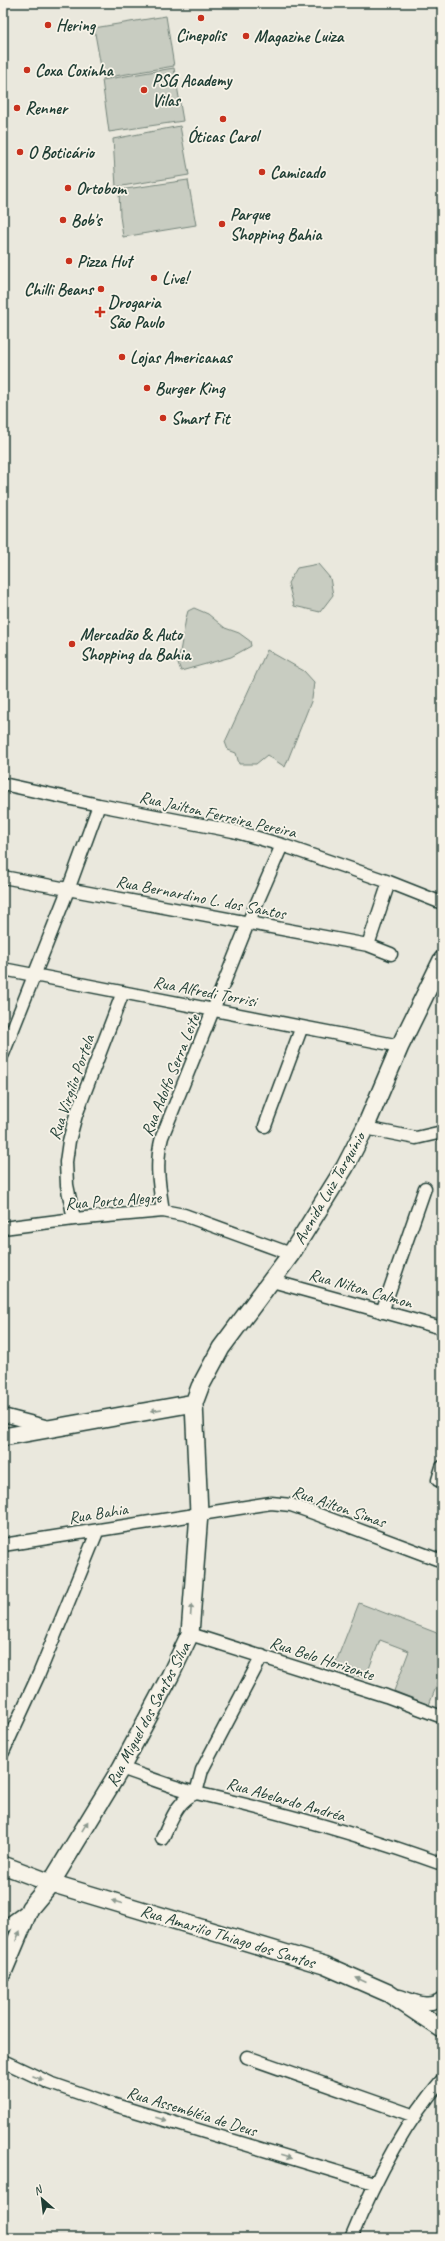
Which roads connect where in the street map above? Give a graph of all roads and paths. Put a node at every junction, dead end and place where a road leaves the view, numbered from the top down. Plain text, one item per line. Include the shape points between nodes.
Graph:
1 (3, 784) edge
2 (99, 806) junction
3 (282, 845) junction
4 (3, 877) edge
5 (389, 882) junction
6 (68, 890) junction
7 (442, 903) edge
8 (248, 923) junction
9 (368, 945) junction
10 (391, 954) dead end
11 (442, 960) edge
12 (3, 969) edge
13 (33, 975) junction
14 (123, 992) junction
15 (214, 1009) junction
16 (302, 1029) junction
17 (400, 1046) junction
18 (3, 1054) edge
19 (265, 1126) dead end
20 (364, 1128) junction
21 (442, 1132) edge
22 (425, 1188) dead end
23 (163, 1211) junction
24 (74, 1219) junction
25 (3, 1228) edge
26 (291, 1254) junction
27 (272, 1281) junction
28 (382, 1312) junction
29 (442, 1328) edge
30 (194, 1403) junction
31 (3, 1415) edge
32 (54, 1428) junction
33 (3, 1437) edge
34 (442, 1467) edge
35 (438, 1480) dead end
36 (199, 1513) junction
37 (97, 1532) junction
38 (3, 1545) edge
39 (442, 1561) edge
40 (190, 1634) junction
41 (262, 1656) junction
42 (442, 1716) edge
43 (3, 1752) edge
44 (121, 1768) junction
45 (196, 1793) junction
46 (162, 1839) dead end
47 (442, 1864) edge
48 (3, 1865) edge
49 (51, 1883) junction
50 (30, 1908) junction
51 (3, 1928) edge
52 (4, 1962) edge
53 (388, 1993) junction
54 (442, 1998) edge
55 (442, 2029) edge
56 (247, 2057) dead end
57 (3, 2061) edge
58 (442, 2080) edge
59 (415, 2116) junction
60 (374, 2183) junction
61 (351, 2238) edge

1 - 2 street, Rua Jailton Ferreira Pereira
2 - 3 street, Rua Jailton Ferreira Pereira via 233,832
2 - 6 street
3 - 5 street, Rua Jailton Ferreira Pereira
3 - 8 street, Rua Adolfo Serra Leite
4 - 6 street, Rua Bernardino L. dos Santos
5 - 7 street, Rua Jailton Ferreira Pereira
5 - 9 street
6 - 8 street, Rua Bernardino L. dos Santos
6 - 13 street
8 - 9 street, Rua Bernardino L. dos Santos
8 - 15 street, Rua Adolfo Serra Leite
9 - 10 street, Rua Bernardino L. dos Santos
11 - 17 street, Avenida Luiz Tarquínio
12 - 13 street, Rua Alfredi Torrisi
13 - 14 street, Rua Alfredi Torrisi
13 - 18 street
14 - 15 street, Rua Alfredi Torrisi
14 - 24 street, Rua Virgílio Portela via 76,1115 69,1141 66,1162 67,1185
15 - 16 street, Rua Alfredi Torrisi
15 - 23 street, Rua Adolfo Serra Leite via 158,1154 157,1168
16 - 17 street, Rua Alfredi Torrisi
16 - 19 street
17 - 20 street, Avenida Luiz Tarquínio
20 - 21 street via 416,1138
20 - 26 street, Avenida Luiz Tarquínio via 335,1184
22 - 28 street
23 - 24 street, Rua Porto Alegre
23 - 26 street, Rua Porto Alegre via 190,1216
24 - 25 street, Rua Porto Alegre
26 - 27 street, Avenida Luiz Tarquínio
27 - 28 street, Rua Nilton Calmon
27 - 30 street, Avenida Luiz Tarquínio via 221,1348
28 - 29 street, Rua Nilton Calmon
30 -> 32 street
30 - 36 street, Rua Miguel dos Santos Silva
31 - 32 street
32 - 33 street
34 - 35 street
36 - 37 street, Rua Bahia
36 - 39 street, Rua Ailton Simas via 271,1503 291,1505
40 -> 36 street, Rua Miguel dos Santos Silva
37 - 38 street, Rua Bahia
37 - 43 street via 39,1674
40 - 41 street, Rua Belo Horizonte
40 - 44 street, Rua Miguel dos Santos Silva
41 - 42 street, Rua Belo Horizonte
41 - 45 street via 202,1770
44 - 45 street, Rua Abelardo Andréa
49 -> 44 street, Rua Miguel dos Santos Silva
45 - 46 street via 187,1797 179,1806
45 - 47 street, Rua Abelardo Andréa via 231,1800 333,1829
48 - 49 street, Rua Amarilio Thiago dos Santos
49 - 50 street, Rua Miguel dos Santos Silva
53 -> 49 street, Rua Amarilio Thiago dos Santos via 324,1965
50 - 51 street
52 -> 50 street, Rua Miguel dos Santos Silva
53 - 54 street via 427,2004 435,2003
53 - 55 street, Rua Amarilio Thiago dos Santos
56 - 59 street
57 -> 60 street, Rua Assembléia de Deus via 50,2083 105,2102
58 - 59 street
59 - 60 street
60 - 61 street

